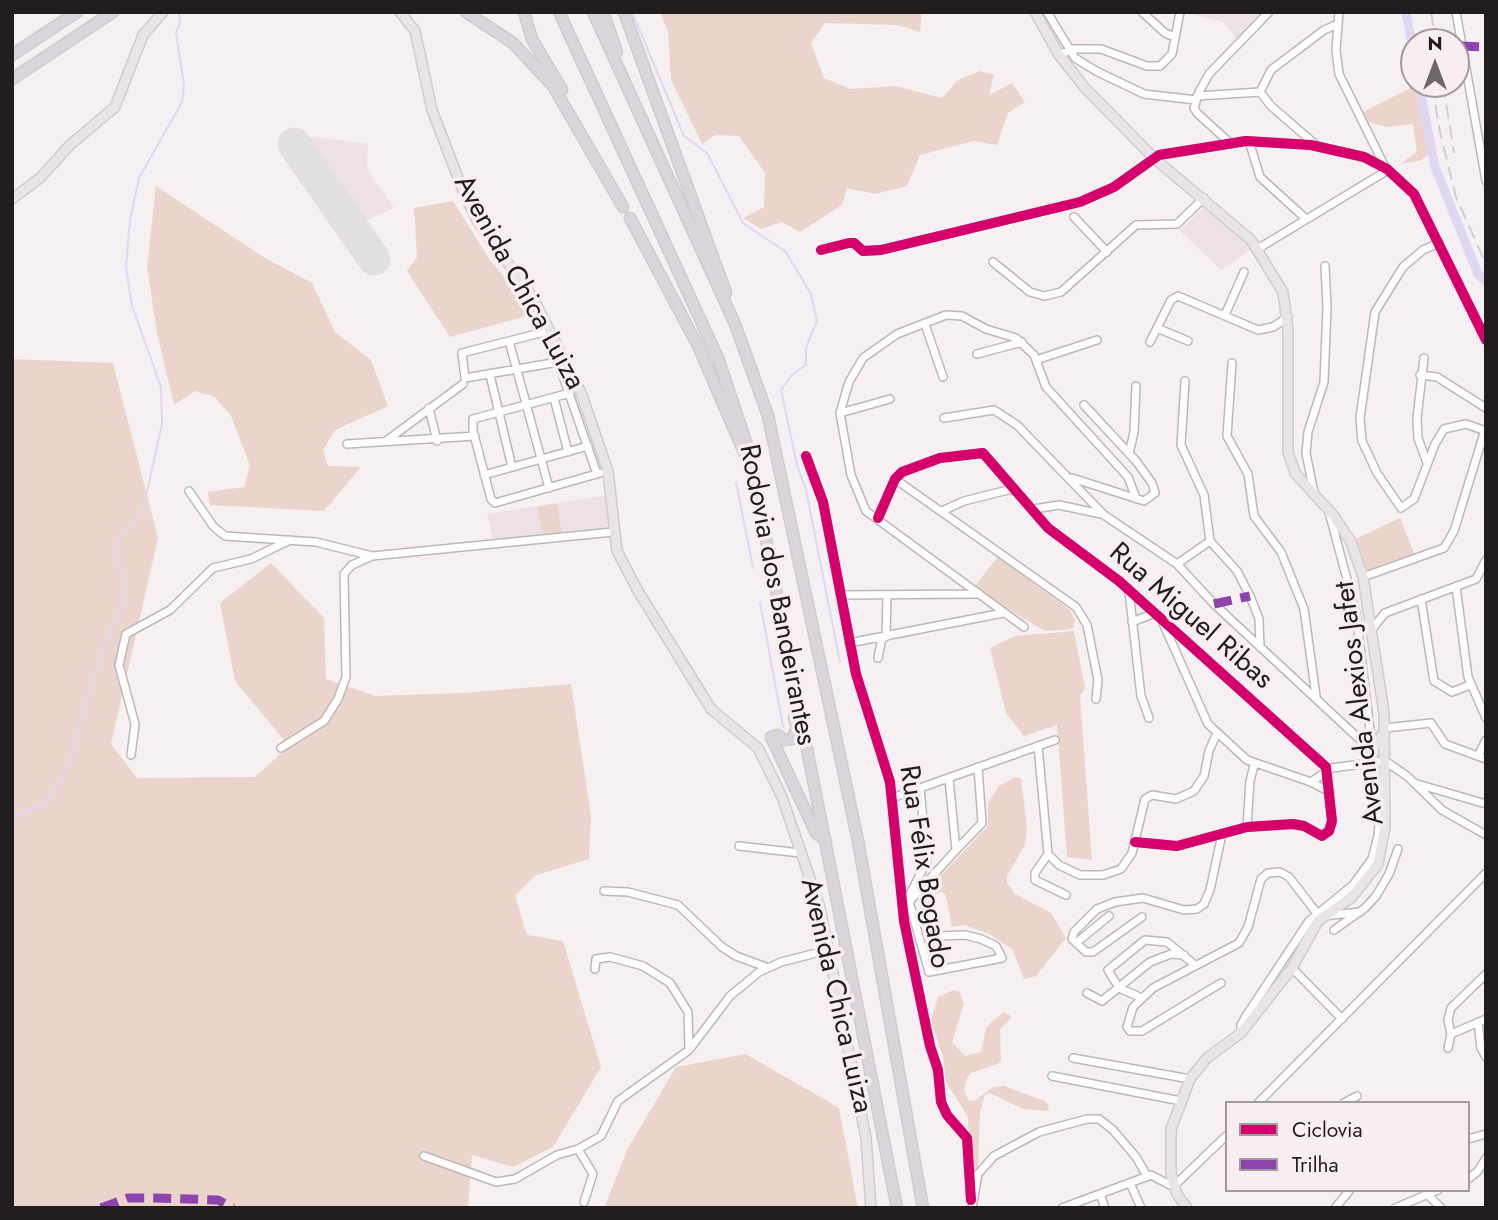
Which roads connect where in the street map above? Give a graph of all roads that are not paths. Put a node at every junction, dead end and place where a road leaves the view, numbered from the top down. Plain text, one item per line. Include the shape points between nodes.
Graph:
1 (77, 12) edge
2 (113, 12) edge
3 (119, 12) edge
4 (163, 12) edge
5 (400, 12) edge
6 (466, 12) edge
7 (524, 12) edge
8 (559, 12) edge
9 (593, 12) edge
10 (603, 12) edge
11 (624, 12) edge
12 (1035, 12) edge
13 (1047, 12) edge
14 (1142, 12) edge
15 (1180, 12) edge
16 (1269, 12) edge
17 (1339, 12) edge
18 (1456, 12) edge
19 (101, 20) junction
20 (1338, 24) junction
21 (1175, 37) junction
22 (1070, 50) junction
23 (12, 55) edge
24 (1059, 55) junction
25 (12, 79) edge
26 (1260, 92) junction
27 (1197, 98) junction
28 (567, 106) junction
29 (641, 118) junction
30 (1249, 141) junction
31 (1231, 144) junction
32 (1318, 147) junction
33 (1155, 159) junction
34 (1386, 168) junction
35 (1486, 181) edge
36 (1204, 198) junction
37 (12, 199) edge
38 (623, 207) dead end
39 (1074, 217) dead end
40 (630, 218) dead end
41 (1306, 218) junction
42 (1439, 243) junction
43 (1259, 248) junction
44 (821, 250) dead end
45 (1107, 252) junction
46 (992, 262) dead end
47 (1325, 266) dead end
48 (1244, 272) dead end
49 (1225, 315) junction
50 (1288, 317) junction
51 (735, 324) junction
52 (925, 324) junction
53 (1273, 327) junction
54 (1157, 328) junction
55 (1289, 330) junction
56 (548, 331) junction
57 (1097, 340) dead end
58 (509, 341) junction
59 (1188, 341) dead end
60 (1486, 341) edge
61 (1022, 342) junction
62 (1150, 342) dead end
63 (977, 354) dead end
64 (1424, 358) dead end
65 (1036, 360) junction
66 (1232, 363) dead end
67 (518, 369) junction
68 (490, 375) junction
69 (1420, 375) junction
70 (943, 377) dead end
71 (1185, 381) dead end
72 (463, 384) dead end
73 (1136, 386) dead end
74 (570, 393) junction
75 (554, 398) junction
76 (890, 399) dead end
77 (527, 404) junction
78 (1084, 405) dead end
79 (429, 408) junction
80 (1486, 408) edge
81 (499, 412) junction
82 (840, 413) junction
83 (944, 418) dead end
84 (1485, 430) edge
85 (475, 436) junction
86 (437, 441) junction
87 (385, 442) junction
88 (347, 444) dead end
89 (588, 446) junction
90 (568, 452) junction
91 (1129, 454) junction
92 (806, 456) dead end
93 (541, 459) junction
94 (1427, 463) junction
95 (512, 467) junction
96 (753, 470) junction
97 (608, 471) junction
98 (597, 474) junction
99 (484, 475) junction
100 (1071, 478) junction
101 (895, 479) junction
102 (549, 488) junction
103 (1012, 489) junction
104 (189, 491) dead end
105 (1315, 495) junction
106 (1136, 498) junction
107 (1034, 509) junction
108 (942, 511) junction
109 (1329, 512) junction
110 (1104, 515) junction
111 (878, 518) junction
112 (613, 532) junction
113 (290, 540) junction
114 (1210, 541) junction
115 (372, 556) junction
116 (1486, 560) edge
117 (1177, 564) junction
118 (1363, 577) junction
119 (1456, 587) junction
120 (1129, 591) junction
121 (976, 594) junction
122 (841, 595) junction
123 (887, 595) junction
124 (1422, 599) junction
125 (1369, 609) junction
126 (1003, 613) junction
127 (1155, 613) junction
128 (1385, 613) junction
129 (1162, 620) junction
130 (1132, 622) junction
131 (1024, 627) dead end
132 (1372, 629) junction
133 (884, 638) junction
134 (849, 643) junction
135 (1190, 646) junction
136 (1261, 647) junction
137 (1177, 655) junction
138 (878, 658) dead end
139 (1470, 685) junction
140 (1316, 696) junction
141 (1096, 699) dead end
142 (799, 705) junction
143 (1149, 718) dead end
144 (1486, 718) edge
145 (1385, 728) junction
146 (1216, 735) junction
147 (1055, 740) dead end
148 (1486, 740) edge
149 (1038, 746) junction
150 (281, 748) dead end
151 (1371, 750) junction
152 (131, 755) dead end
153 (1482, 757) edge
154 (1385, 761) junction
155 (1373, 762) junction
156 (1254, 765) junction
157 (978, 767) junction
158 (1325, 773) junction
159 (948, 779) junction
160 (1311, 782) junction
161 (1414, 783) junction
162 (920, 789) junction
163 (1330, 792) junction
164 (892, 798) junction
165 (1486, 804) edge
166 (1247, 827) junction
167 (1222, 834) junction
168 (1486, 835) edge
169 (826, 841) junction
170 (1135, 842) junction
171 (739, 846) dead end
172 (1398, 849) dead end
173 (956, 850) junction
174 (800, 853) junction
175 (1048, 854) junction
176 (1486, 873) edge
177 (604, 891) dead end
178 (1066, 895) dead end
179 (906, 900) junction
180 (930, 906) dead end
181 (1360, 912) junction
182 (1320, 914) junction
183 (1109, 916) dead end
184 (1142, 917) dead end
185 (1334, 930) dead end
186 (1076, 943) junction
187 (828, 950) junction
188 (1185, 955) junction
189 (1199, 964) junction
190 (766, 967) junction
191 (1292, 968) junction
192 (595, 970) dead end
193 (1486, 974) edge
194 (1221, 983) dead end
195 (1119, 988) junction
196 (1087, 993) dead end
197 (1142, 998) junction
198 (1342, 1019) junction
199 (1482, 1021) edge
200 (1241, 1033) junction
201 (1451, 1034) junction
202 (1448, 1048) dead end
203 (689, 1050) junction
204 (1486, 1057) edge
205 (1073, 1058) dead end
206 (1052, 1076) dead end
207 (1190, 1079) junction
208 (1357, 1096) dead end
209 (1181, 1101) junction
210 (1260, 1101) edge
211 (1348, 1101) edge
212 (1225, 1137) edge
213 (578, 1149) junction
214 (424, 1156) dead end
215 (1486, 1158) edge
216 (1147, 1176) junction
217 (1470, 1177) edge
218 (1130, 1183) junction
219 (1174, 1185) junction
220 (1348, 1192) edge
221 (1425, 1192) edge
222 (1100, 1194) junction
223 (584, 1202) dead end
224 (972, 1204) edge
225 (871, 1208) edge
226 (897, 1208) edge
227 (923, 1208) edge
228 (1062, 1208) edge
229 (1105, 1208) edge
230 (1141, 1208) edge
231 (1186, 1208) edge
232 (1335, 1208) edge
233 (1395, 1208) edge
234 (1441, 1208) edge

1 - 23 highway
2 - 19 highway
3 - 19 highway
4 - 37 main road via 143,35 115,107
5 - 56 main road, Avenida Chica Luiza via 415,31 432,110 465,197 485,233 532,296
6 - 28 highway via 513,43
7 - 28 highway via 532,39
8 - 96 highway, Rodovia dos Bandeirantes via 718,358
9 - 29 highway, Rodovia dos Bandeirantes
10 - 29 highway
11 - 51 highway via 721,273
12 - 24 main road, Avenida Alexios Jafet
13 - 22 street
14 - 21 street
15 - 21 street
16 - 27 street via 1209,74
17 - 20 street
18 - 35 street
19 - 25 highway
20 - 26 street via 1271,70
20 - 34 street via 1339,74
21 - 22 street via 1172,54 1156,67 1114,52
22 - 24 street
22 - 27 street via 1075,58 1130,89 1153,97
24 - 33 main road, Avenida Alexios Jafet via 1113,119
26 - 27 street
26 - 32 street
27 - 31 street via 1197,113
28 - 38 highway
29 - 51 highway, Rodovia dos Bandeirantes
30 - 31 street
30 - 32 street
30 - 41 street via 1260,177
31 - 33 street
32 - 34 street via 1354,153
33 - 36 main road, Avenida Alexios Jafet
33 - 44 street via 1114,187 1080,202 881,250 863,251 849,243
34 - 41 street
34 - 42 street via 1414,194
36 - 43 main road, Avenida Alexios Jafet
36 - 45 street via 1177,224 1136,225
39 - 45 street
40 - 96 highway via 698,346
41 - 43 street
42 - 60 street
42 - 94 street via 1403,267 1375,312 1360,418 1367,454 1401,508 1414,499
43 - 50 main road, Avenida Alexios Jafet via 1283,292
45 - 46 street via 1061,292 1044,296 1025,288
47 - 105 street via 1324,375 1306,453
48 - 49 street
49 - 53 street via 1258,330
49 - 54 street via 1178,296 1171,300
50 - 53 street
50 - 55 main road, Avenida Alexios Jafet
51 - 227 highway, Rodovia dos Bandeirantes via 780,465 858,841
52 - 61 street via 962,316
52 - 70 street
52 - 82 street via 881,342 863,358 849,382
53 - 55 street
54 - 59 street
54 - 62 street
55 - 105 main road, Avenida Alexios Jafet via 1288,453 1295,474
56 - 58 street
56 - 97 main road, Avenida Chica Luiza via 581,393
57 - 65 street
58 - 67 street
58 - 68 street via 465,352 460,358 466,380
61 - 63 street
61 - 65 street
64 - 69 street
65 - 106 street via 1046,387 1128,477
66 - 140 street via 1227,436 1248,474 1254,516 1281,552 1304,609
67 - 68 street
67 - 74 street via 558,362
67 - 77 street
68 - 81 street
69 - 80 street via 1437,377
69 - 94 street via 1418,438
71 - 114 street via 1181,445 1205,495
72 - 79 street
73 - 91 street
74 - 75 street
74 - 89 street
75 - 77 street
75 - 90 street
76 - 82 street
77 - 81 street
77 - 93 street
78 - 91 street
79 - 86 street
79 - 87 street
81 - 85 street via 475,417
81 - 95 street
82 - 111 street via 853,484 866,511
83 - 100 street via 994,410 1017,425
84 - 94 street via 1466,424 1444,429
84 - 118 street via 1446,545
85 - 86 street
85 - 99 street
86 - 87 street
87 - 88 street
89 - 90 street
89 - 98 street
90 - 93 street
91 - 106 street via 1155,489 1149,499
92 - 122 street, Rua Félix Bogado via 823,502
93 - 95 street
93 - 102 street
95 - 99 street
96 - 142 highway, Rodovia dos Bandeirantes
97 - 98 street
97 - 112 main road, Avenida Chica Luiza
98 - 102 street
99 - 102 street via 495,503
100 - 106 street
100 - 110 street
101 - 103 street, Rua Miguel Ribas via 926,462 981,453
101 - 108 street
101 - 111 street
103 - 107 street, Rua Miguel Ribas
103 - 108 street
104 - 113 street via 221,534 238,539
105 - 109 main road, Avenida Alexios Jafet
107 - 110 street via 1059,505
107 - 120 street, Rua Miguel Ribas via 1048,528
108 - 141 street via 1082,614 1098,680
109 - 118 main road, Avenida Alexios Jafet via 1351,542
109 - 151 street, Avenida Alexios Jafet via 1356,612
110 - 117 street
111 - 121 street
112 - 115 street
112 - 174 main road, Avenida Chica Luiza via 617,551 638,591 711,709 763,755
113 - 115 street via 346,547
113 - 152 street via 251,559 213,568 167,612 128,631 119,665 136,729
114 - 117 street
114 - 136 street via 1237,571 1250,596 1259,619
115 - 150 street via 344,574 346,677 338,699 324,721
116 - 119 street via 1476,579
117 - 136 street
118 - 125 main road, Avenida Alexios Jafet
119 - 124 street
119 - 139 street
120 - 127 street, Rua Miguel Ribas
120 - 130 street
121 - 123 street
121 - 126 street
122 - 123 street
122 - 134 street, Rua Félix Bogado
123 - 133 street
124 - 128 street
124 - 139 street via 1434,681 1452,692
125 - 128 street
125 - 132 main road, Avenida Alexios Jafet
126 - 131 street
126 - 133 street
127 - 129 street, Rua Miguel Ribas
127 - 130 street
128 - 132 street
129 - 135 street, Rua Miguel Ribas
129 - 137 street
130 - 143 street via 1141,696
132 - 145 main road, Avenida Alexios Jafet
133 - 134 street
133 - 138 street
134 - 164 street, Rua Félix Bogado
135 - 137 street
135 - 158 street, Rua Miguel Ribas
136 - 140 street
137 - 146 street
139 - 144 street
140 - 151 street
142 - 169 highway, Rodovia dos Bandeirantes
142 - 169 highway via 792,739 771,737 816,833
145 - 151 main road
145 - 153 street via 1431,723 1445,744
145 - 154 main road, Avenida Alexios Jafet
146 - 156 street
146 - 170 street via 1204,776 1194,792 1176,799 1153,795 1145,799
147 - 149 street
148 - 153 street
149 - 157 street
149 - 175 street
151 - 155 street, Avenida Alexios Jafet
154 - 155 street
154 - 161 street
154 - 182 main road, Avenida Alexios Jafet via 1385,827 1378,864 1359,890
155 - 158 street
155 - 182 street, Avenida Alexios Jafet via 1380,820 1372,859 1348,891
156 - 160 street
156 - 166 street
157 - 159 street
157 - 173 street via 982,823
158 - 160 street
158 - 163 street
159 - 162 street
159 - 173 street
160 - 163 street
161 - 165 street
161 - 168 street via 1443,810
162 - 164 street
162 - 179 street via 928,861
163 - 166 street via 1331,826 1322,836 1299,824
164 - 179 street, Rua Félix Bogado
166 - 167 street
167 - 170 street via 1177,846
167 - 186 street via 1204,904 1184,910 1151,899 1124,900 1097,909 1074,932
169 - 226 highway, Rodovia dos Bandeirantes
170 - 175 street via 1126,865 1103,875 1077,874
171 - 174 street
172 - 181 street, Avenida Alexios Jafet via 1386,882
173 - 179 street
174 - 187 main road, Avenida Chica Luiza via 816,891
175 - 178 street via 1035,880
176 - 198 street
177 - 190 street via 678,905 722,947
179 - 180 street via 929,972 1002,958 996,946 981,939 939,936
179 - 224 street, Rua Félix Bogado via 941,1102 967,1138
181 - 182 street
181 - 185 street, Avenida Alexios Jafet
182 - 189 street via 1289,877 1268,873 1261,879 1239,943
182 - 191 main road, Avenida Alexios Jafet
182 - 200 street, Avenida Alexios Jafet via 1245,1016
183 - 186 street
184 - 186 street via 1093,953
187 - 190 street
187 - 225 main road, Avenida Chica Luiza via 866,1138
188 - 189 street
188 - 195 street via 1161,956
188 - 195 street via 1161,940 1145,940 1111,965 1109,973
189 - 197 street
190 - 203 street via 730,996
191 - 198 street
191 - 200 main road, Avenida Alexios Jafet
192 - 203 street via 596,959 610,957 643,966 670,983 688,1012
193 - 201 street via 1451,1008
194 - 197 street via 1136,1033 1127,1027 1128,1018
195 - 196 street via 1102,1001
195 - 197 street
198 - 210 street
199 - 201 street
199 - 204 street via 1481,1048
200 - 207 main road, Avenida Alexios Jafet via 1202,1063
201 - 202 street
203 - 213 street via 622,1098 601,1136
205 - 207 street
206 - 209 street
207 - 209 main road, Avenida Alexios Jafet
208 - 211 street
209 - 219 main road, Avenida Alexios Jafet via 1171,1129
212 - 219 street
213 - 214 street via 516,1178 496,1182
213 - 223 street via 593,1174
215 - 217 street
216 - 218 street
216 - 219 street via 1157,1175
216 - 224 street via 1136,1157 1100,1119 1053,1127 1001,1151 978,1174
218 - 222 street
218 - 230 street
219 - 231 main road, Avenida Alexios Jafet
220 - 232 street
221 - 233 street
221 - 234 street
222 - 228 street
222 - 229 street

